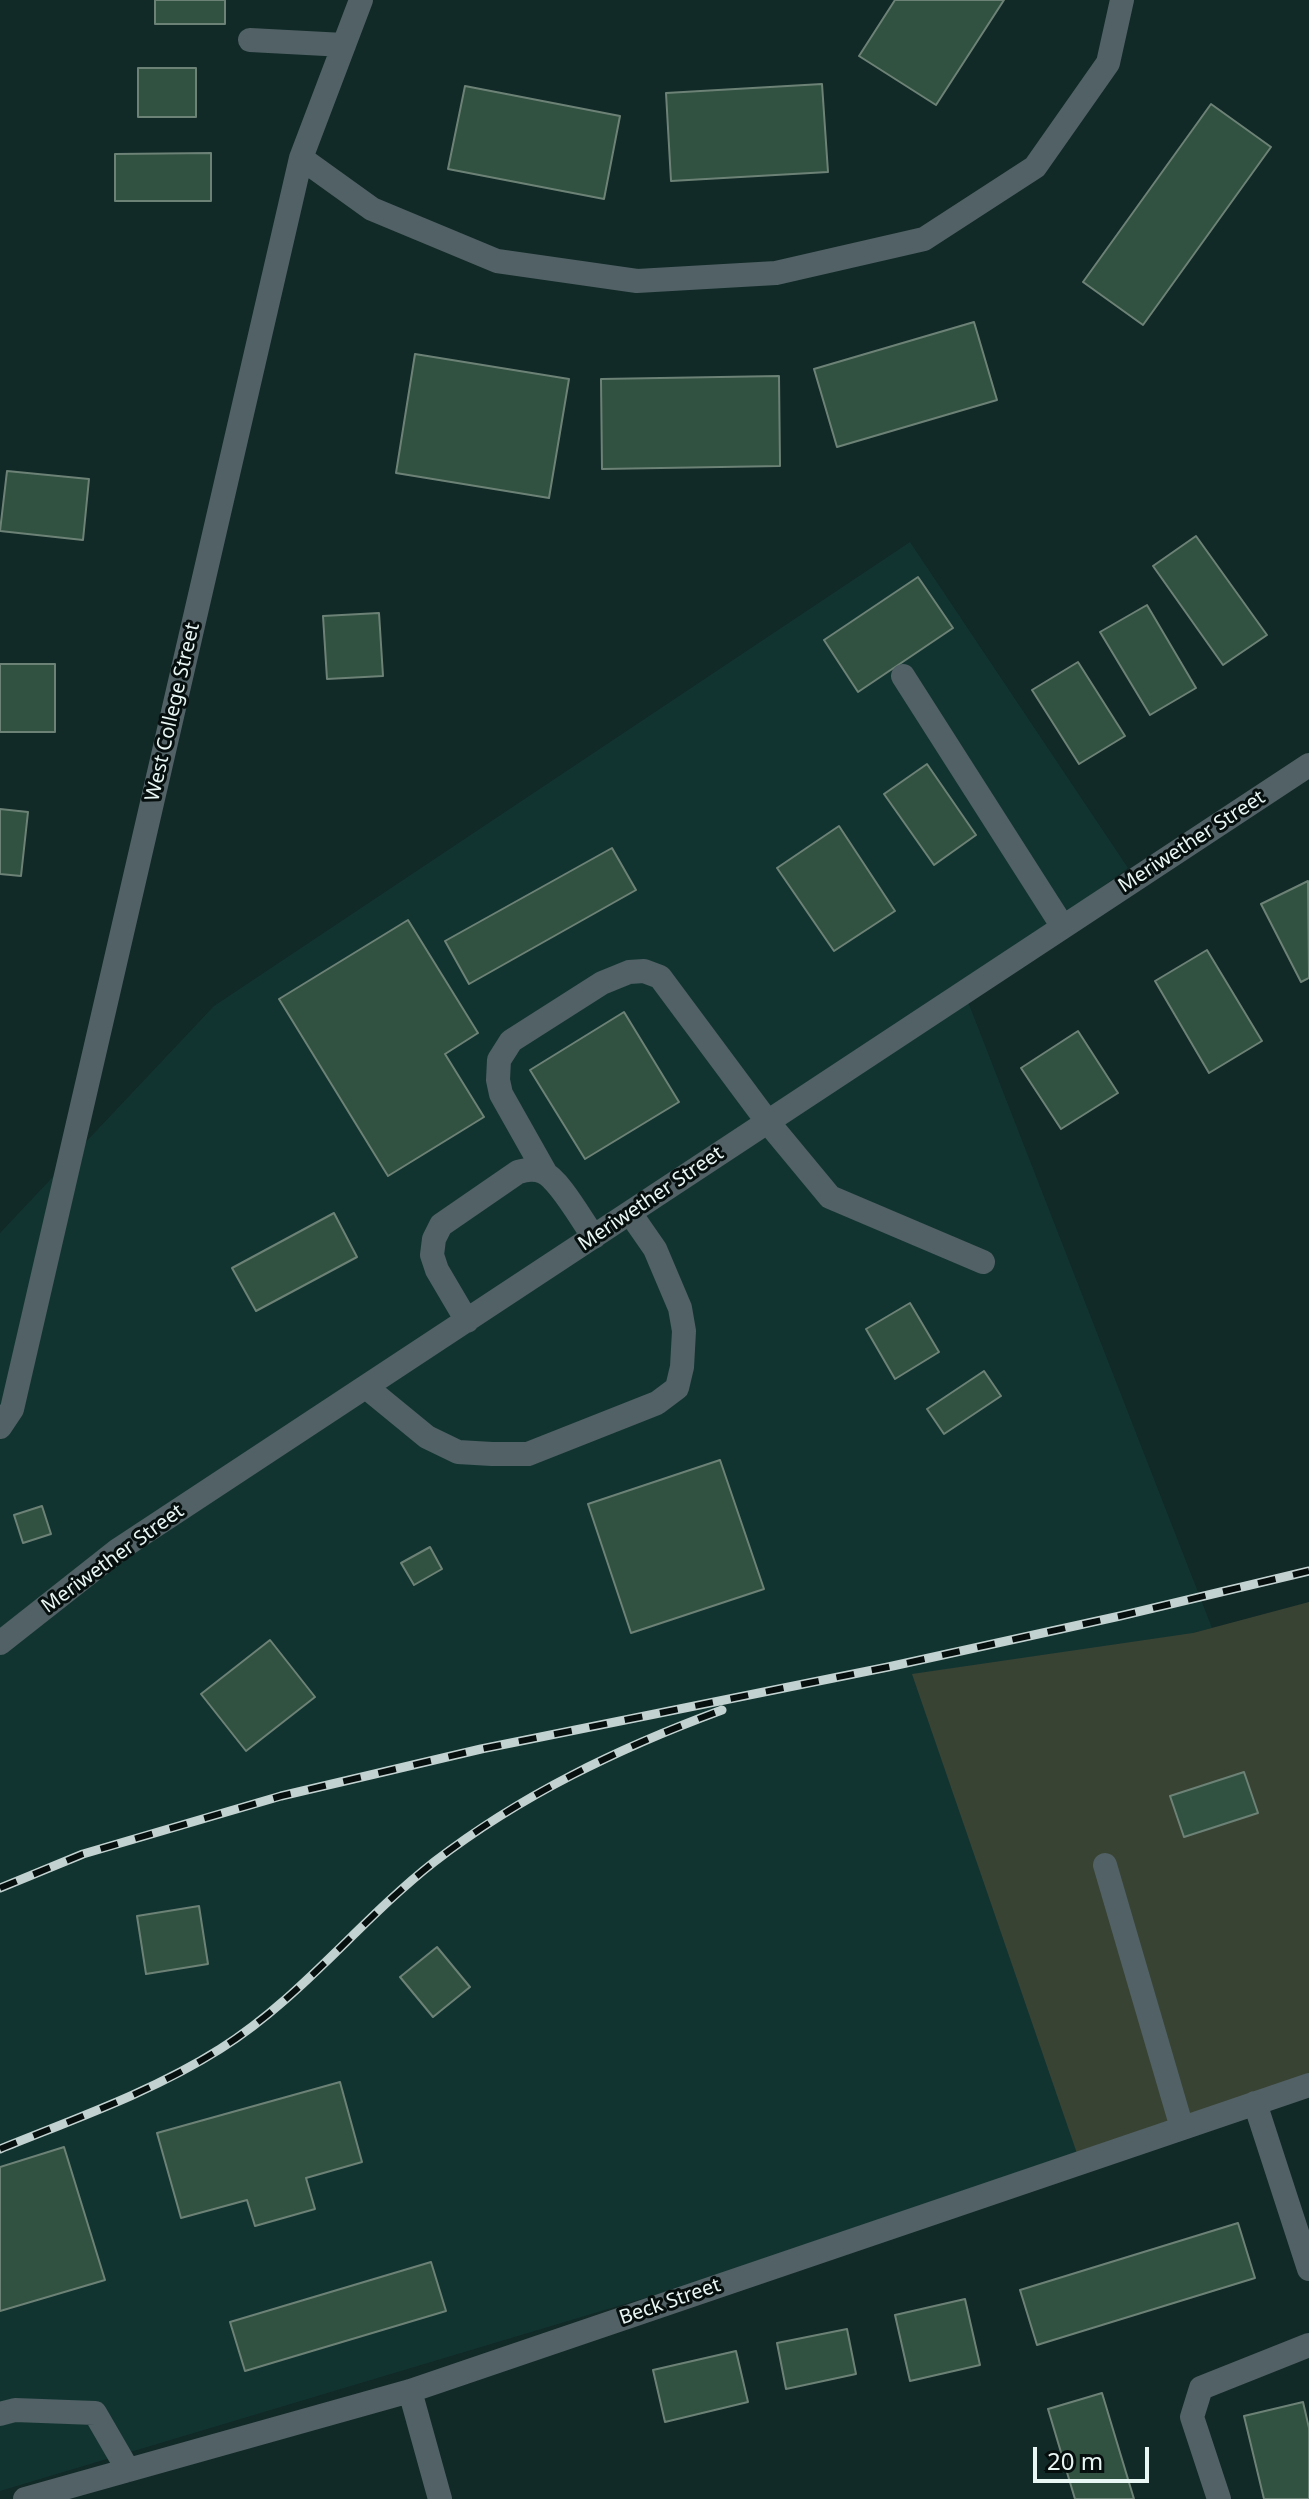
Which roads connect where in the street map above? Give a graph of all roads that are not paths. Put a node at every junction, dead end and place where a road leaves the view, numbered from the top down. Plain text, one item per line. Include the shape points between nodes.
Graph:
1 (361, 0) edge
2 (1122, 0) edge
3 (250, 40) dead end
4 (344, 45) junction
5 (301, 158) junction
6 (903, 676) dead end
7 (1309, 765) edge
8 (1063, 927) junction
9 (767, 1121) junction
10 (545, 1172) junction
11 (630, 1213) junction
12 (594, 1237) junction
13 (983, 1262) dead end
14 (467, 1321) junction
15 (366, 1387) junction
16 (0, 1427) edge
17 (0, 1643) edge
18 (1105, 1865) dead end
19 (1309, 2085) edge
20 (1255, 2103) junction
21 (1182, 2128) junction
22 (1309, 2269) edge
23 (1309, 2345) edge
24 (410, 2391) junction
25 (0, 2414) edge
26 (128, 2470) junction
27 (25, 2499) edge
28 (440, 2499) edge
29 (1219, 2499) edge

1 - 4 street, West College Street
2 - 5 street via 1108,63 1035,167 924,239 776,273 637,281 497,261 372,209
3 - 4 street
4 - 5 street, West College Street
5 - 16 street, West College Street via 12,1409
6 - 8 street
7 - 8 street, Meriwether Street
8 - 9 street, Meriwether Street
9 - 10 street via 660,977 629,972 602,983 511,1041 499,1060 501,1094
9 - 11 street, Meriwether Street
9 - 13 street via 830,1197
10 - 12 street
10 - 14 street via 518,1172 441,1225 432,1255
11 - 12 street, Meriwether Street
11 - 15 street via 655,1249 684,1331 677,1388 657,1403 528,1454 469,1453 427,1437
12 - 14 street, Meriwether Street
14 - 15 street, Meriwether Street
15 - 17 street, Meriwether Street via 118,1550
18 - 21 street
19 - 20 street, Beck Street
20 - 21 street, Beck Street
20 - 22 street
21 - 24 street, Beck Street
23 - 29 street via 1201,2388 1192,2417
24 - 26 street, Beck Street
24 - 28 street
25 - 26 street via 95,2413
26 - 27 street, Beck Street

